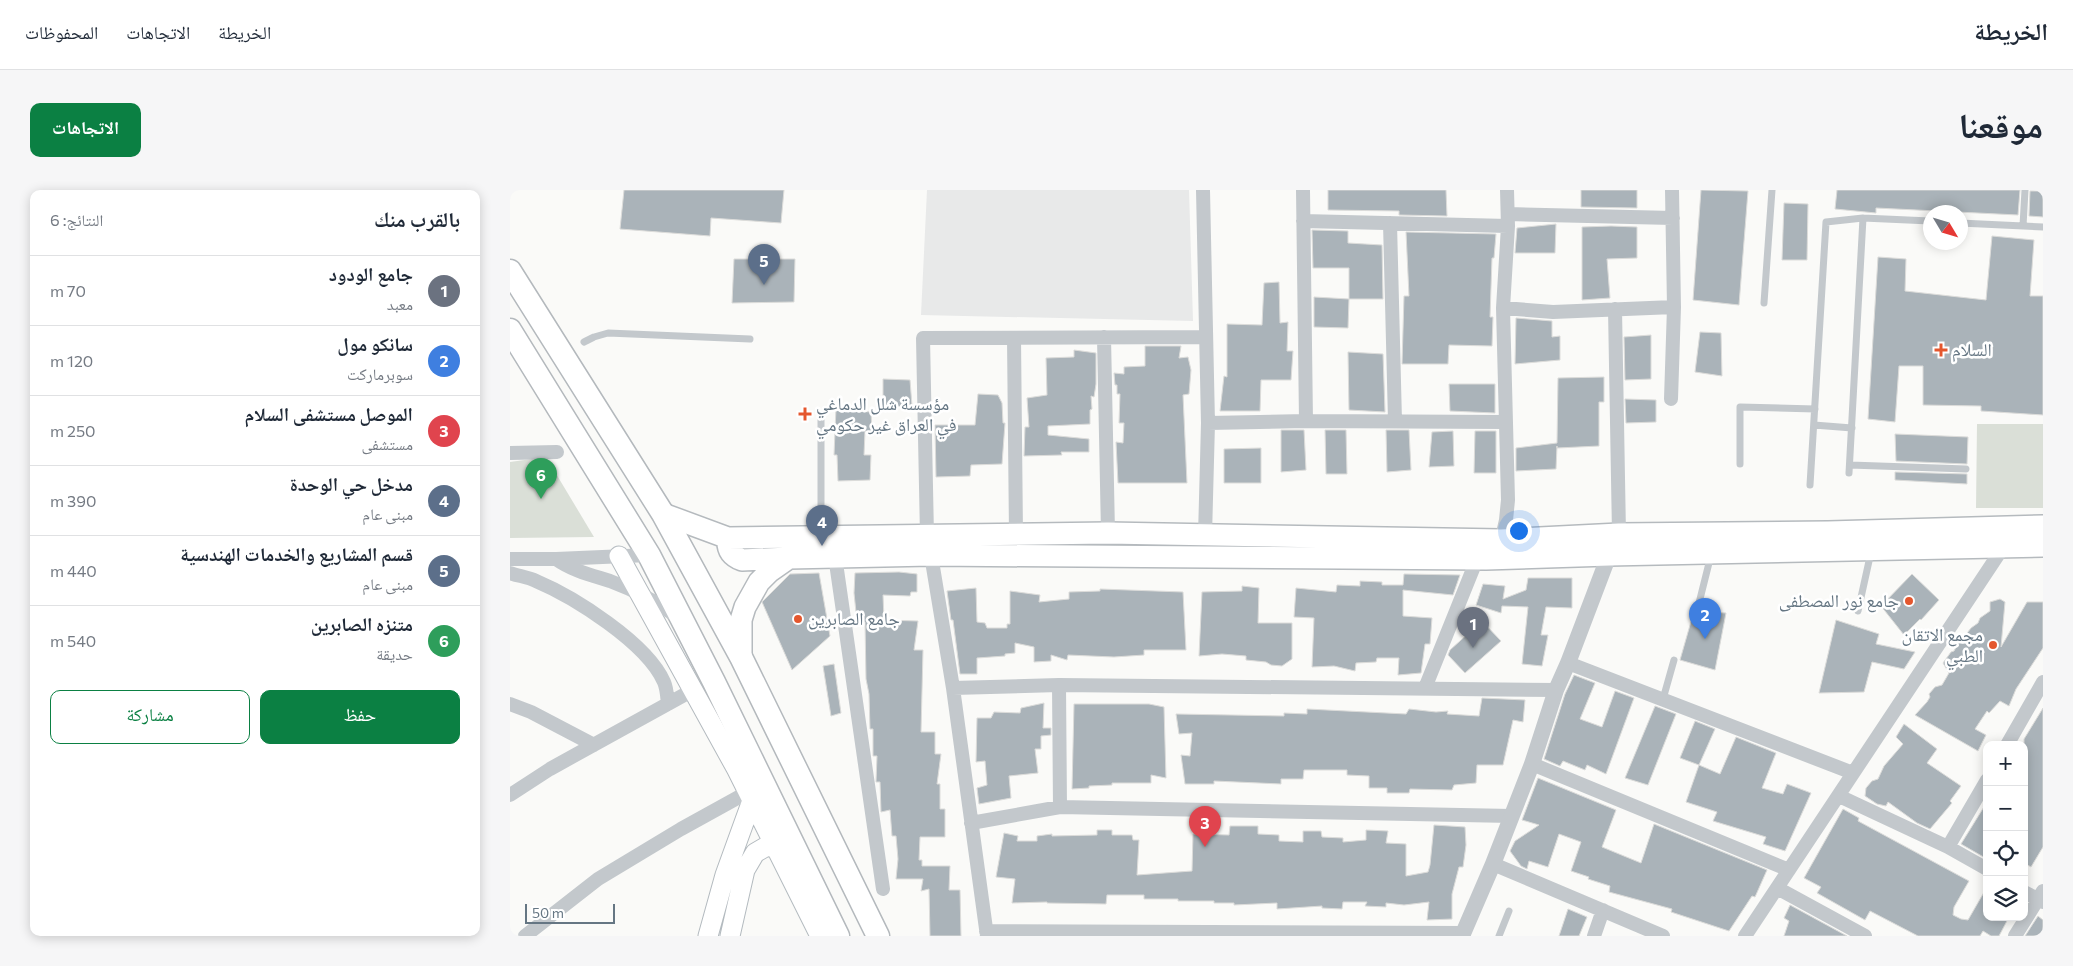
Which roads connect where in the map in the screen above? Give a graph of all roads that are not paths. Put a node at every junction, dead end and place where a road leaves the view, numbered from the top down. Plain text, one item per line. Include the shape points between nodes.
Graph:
1 (1204, 190) edge
2 (1302, 190) edge
3 (1507, 190) edge
4 (1672, 190) edge
5 (1772, 190) edge
6 (2025, 190) edge
7 (1673, 218) junction
8 (1864, 218) junction
9 (1508, 220) junction
10 (1303, 221) junction
11 (1923, 221) edge
12 (1390, 223) junction
13 (1968, 223) edge
14 (2023, 226) junction
15 (2043, 226) edge
16 (510, 271) edge
17 (1764, 303) dead end
18 (1674, 307) junction
19 (1504, 308) junction
20 (1615, 309) junction
21 (510, 330) edge
22 (1104, 337) junction
23 (1206, 337) junction
24 (1014, 338) junction
25 (750, 339) dead end
26 (584, 342) dead end
27 (1671, 399) dead end
28 (1814, 409) junction
29 (821, 416) dead end
30 (1306, 421) junction
31 (1395, 421) junction
32 (1506, 422) junction
33 (1208, 423) junction
34 (1814, 424) junction
35 (1852, 428) junction
36 (557, 452) dead end
37 (510, 453) edge
38 (1740, 464) dead end
39 (1966, 469) dead end
40 (1810, 486) dead end
41 (662, 514) junction
42 (2043, 526) edge
43 (1108, 533) junction
44 (1619, 534) junction
45 (1016, 535) junction
46 (1205, 536) junction
47 (821, 537) junction
48 (728, 538) junction
49 (929, 546) junction
50 (2004, 546) junction
51 (2043, 546) edge
52 (1500, 549) junction
53 (1872, 549) junction
54 (1711, 553) junction
55 (648, 555) junction
56 (1609, 555) junction
57 (619, 556) junction
58 (835, 556) junction
59 (789, 558) junction
60 (510, 559) edge
61 (556, 559) junction
62 (1476, 559) junction
63 (510, 573) edge
64 (640, 594) junction
65 (1699, 603) dead end
66 (1858, 611) dead end
67 (682, 620) junction
68 (741, 656) junction
69 (1674, 660) dead end
70 (1568, 663) junction
71 (2043, 682) edge
72 (1059, 685) junction
73 (953, 688) junction
74 (1426, 688) junction
75 (693, 690) junction
76 (1556, 690) junction
77 (1663, 699) junction
78 (510, 704) edge
79 (668, 704) junction
80 (2009, 741) edge
81 (594, 745) junction
82 (751, 760) junction
83 (1532, 764) junction
84 (1853, 773) junction
85 (1984, 786) edge
86 (510, 795) edge
87 (750, 796) junction
88 (1839, 796) junction
89 (1060, 807) junction
90 (1512, 816) junction
91 (971, 823) junction
92 (1948, 847) junction
93 (777, 849) junction
94 (1493, 864) junction
95 (1983, 867) edge
96 (1789, 870) junction
97 (808, 875) junction
98 (1777, 888) junction
99 (883, 889) dead end
100 (2028, 893) edge
101 (2041, 898) edge
102 (1603, 910) junction
103 (1509, 911) dead end
104 (986, 934) edge
105 (1161, 934) edge
106 (1463, 934) edge
107 (525, 936) edge
108 (708, 936) edge
109 (730, 936) edge
110 (820, 936) edge
111 (838, 936) edge
112 (878, 936) edge
113 (1499, 936) edge
114 (1594, 936) edge
115 (1663, 936) edge
116 (1745, 936) edge
117 (1865, 936) edge
118 (2015, 936) edge

1 - 23 street
2 - 10 street
3 - 9 street
4 - 7 street
5 - 17 lane
6 - 14 lane
7 - 9 street
7 - 18 street
8 - 11 lane
8 - 28 lane via 1826,222
8 - 35 lane
9 - 12 street
9 - 19 street
10 - 12 street
10 - 30 street
12 - 31 street
13 - 14 lane
14 - 15 lane
16 - 41 highway
18 - 20 street
18 - 27 street
19 - 20 street via 1553,312
19 - 32 street
20 - 44 street
21 - 55 highway
22 - 23 street
22 - 24 street
22 - 43 street
23 - 33 street
24 - 45 street
24 - 49 street via 923,338
25 - 26 lane via 608,333
28 - 34 lane
28 - 38 lane via 1740,406
29 - 47 lane
30 - 31 street
30 - 33 street
31 - 32 street
32 - 52 street via 1508,500
33 - 46 street
34 - 35 lane
34 - 40 lane
35 - 39 lane via 1850,469
36 - 37 street
41 - 48 main road
41 - 68 highway
42 - 44 main road
43 - 45 main road
43 - 46 main road
44 - 52 main road
45 - 49 main road
46 - 52 main road
47 - 48 main road
47 - 49 main road
48 - 59 main road via 730,552 742,560
49 - 58 main road
49 - 62 main road
49 - 73 street
50 - 51 main road
50 - 53 main road
50 - 84 street
52 - 56 main road
52 - 62 main road
53 - 54 main road
53 - 66 lane
54 - 56 main road
54 - 65 lane
55 - 57 street
55 - 67 highway
56 - 70 street
57 - 61 street
57 - 64 main road
58 - 59 main road
58 - 99 street
59 - 68 main road via 759,582 745,607 741,620
60 - 61 street
61 - 64 street via 580,573
62 - 74 street
63 - 79 street via 535,580 606,621 646,656 659,672
64 - 67 street
64 - 75 main road
67 - 82 highway
68 - 112 highway
69 - 77 lane
70 - 76 street
70 - 77 street
71 - 80 street
72 - 73 street
72 - 74 street
72 - 89 street
73 - 91 street
74 - 76 street
75 - 79 street
75 - 87 main road
76 - 83 street
77 - 84 street
78 - 81 street
79 - 81 street
81 - 86 street
82 - 87 main road via 755,787
82 - 97 highway
83 - 90 street
83 - 96 street
84 - 88 street
85 - 92 street
87 - 93 main road
87 - 107 street via 681,829 598,879
87 - 108 main road
88 - 92 street
88 - 96 street
89 - 90 street
89 - 91 street
90 - 94 street
91 - 104 street
92 - 95 street
93 - 97 main road
93 - 109 main road via 767,846 755,853 745,870
93 - 110 main road
94 - 102 street
94 - 106 street
96 - 98 street
97 - 111 highway
98 - 116 street
98 - 117 street
100 - 101 street
101 - 118 street
102 - 114 street
102 - 115 street
103 - 113 lane
104 - 105 street
105 - 106 street

